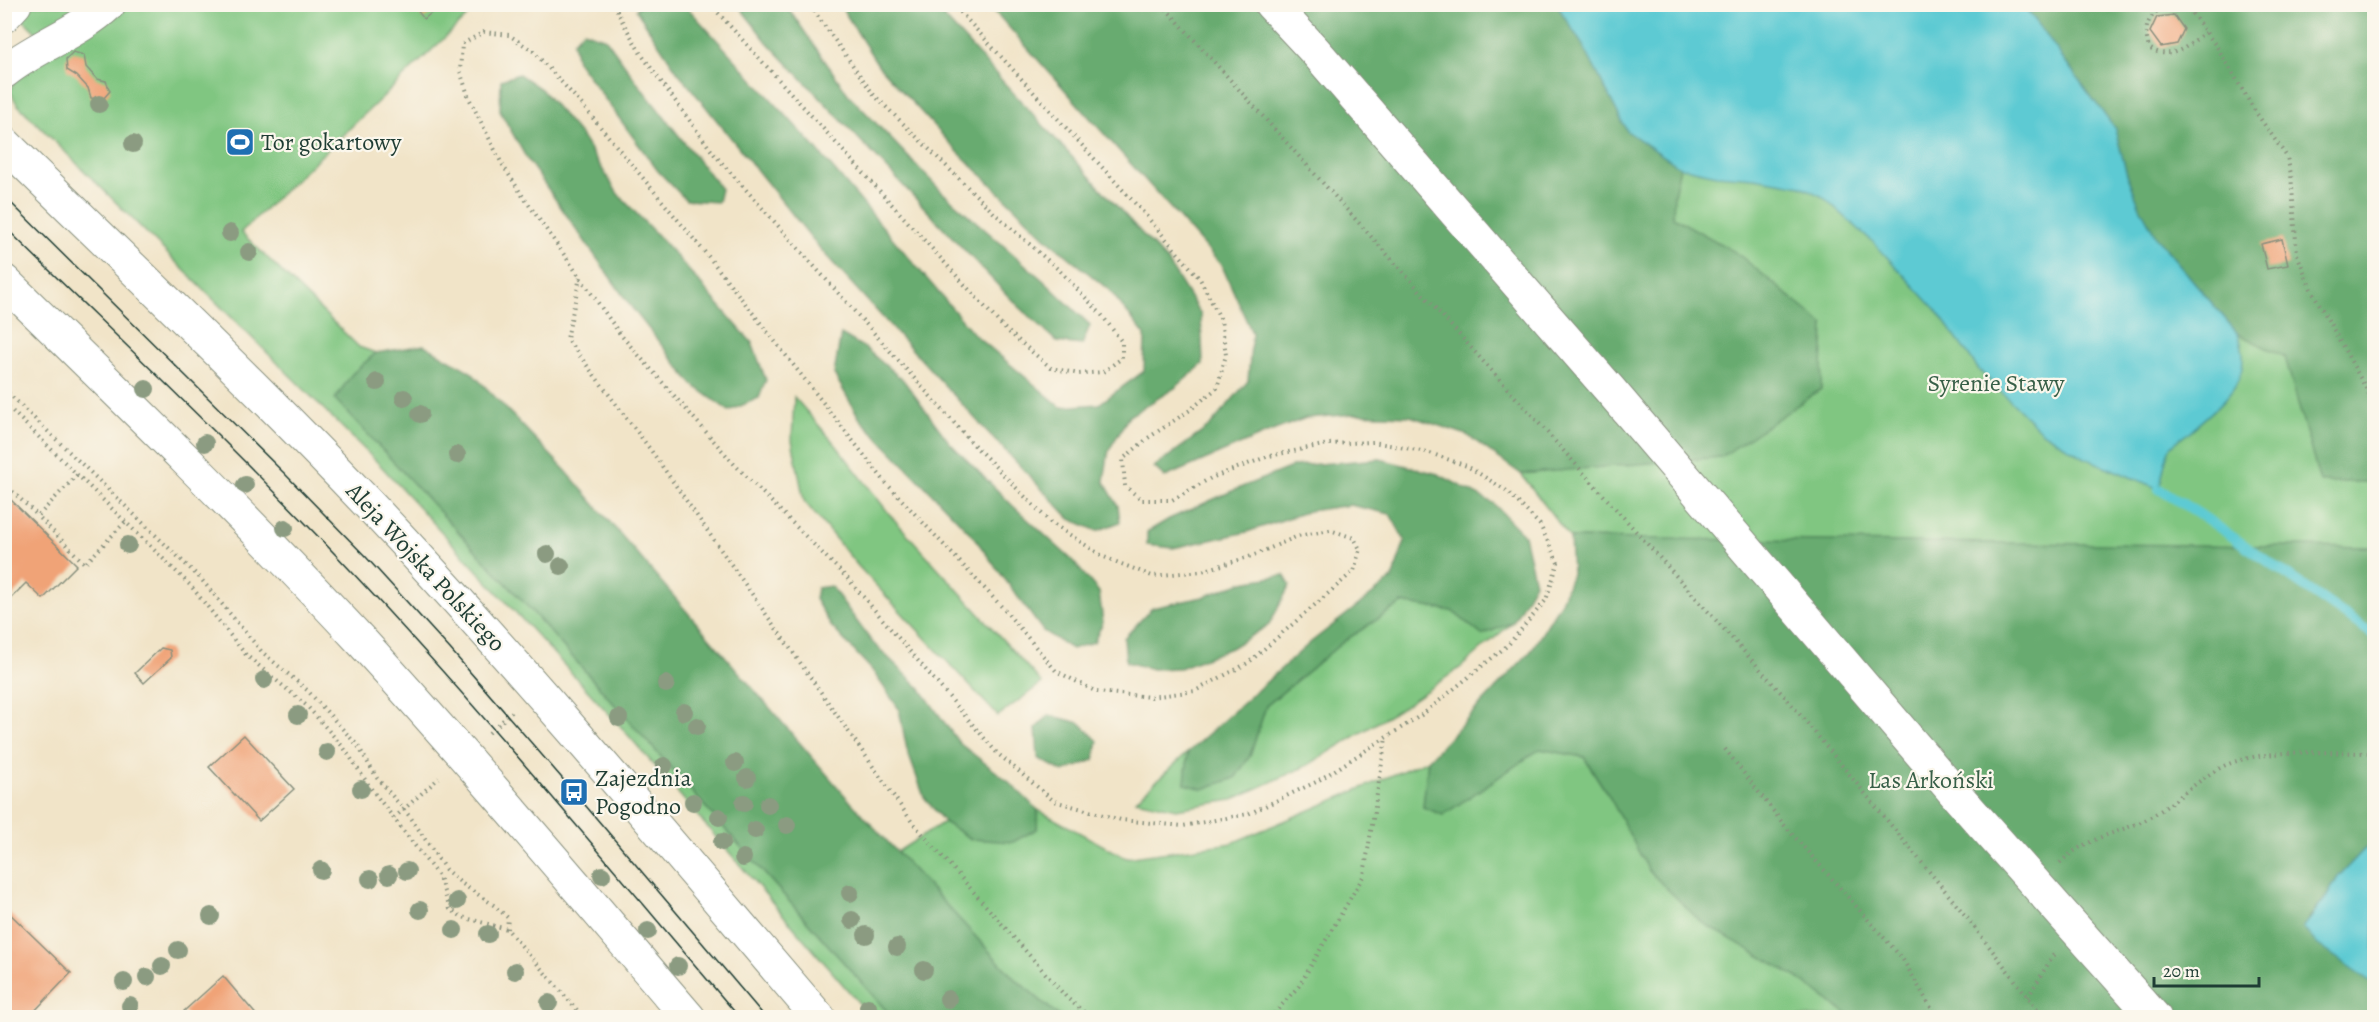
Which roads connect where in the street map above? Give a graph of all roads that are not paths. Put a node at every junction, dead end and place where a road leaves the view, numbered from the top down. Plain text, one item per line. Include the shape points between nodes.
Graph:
1 (15, 4) edge
2 (109, 4) edge
3 (1271, 4) edge
4 (4, 16) edge
5 (4, 72) edge
6 (4, 143) edge
7 (4, 281) edge
8 (689, 1017) edge
9 (819, 1017) edge
10 (2155, 1017) edge

1 - 4 main road
2 - 5 main road
3 - 10 main road via 1619,400 1959,798
6 - 9 main road, Aleja Wojska Polskiego via 224,357 402,540 537,689
7 - 8 main road via 362,642

